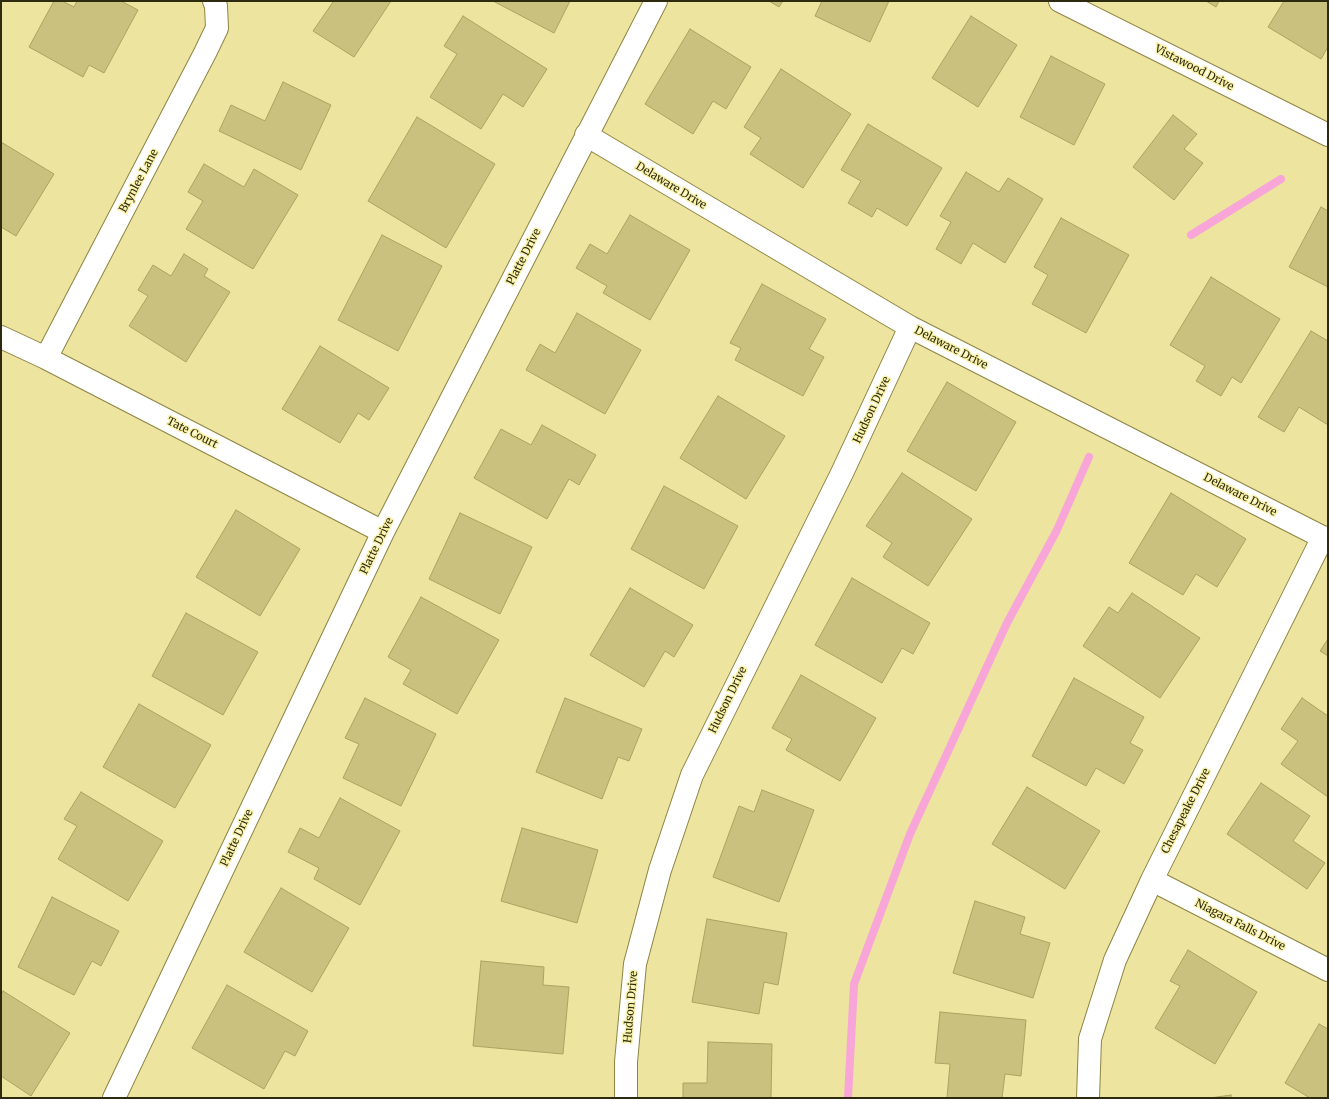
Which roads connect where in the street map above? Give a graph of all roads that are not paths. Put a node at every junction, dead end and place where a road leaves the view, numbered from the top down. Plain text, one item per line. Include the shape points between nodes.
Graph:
1 (214, 1) edge
2 (656, 1) edge
3 (1060, 1) edge
4 (586, 135) junction
5 (1328, 135) edge
6 (910, 327) junction
7 (1, 337) edge
8 (46, 358) junction
9 (383, 532) junction
10 (1326, 538) edge
11 (1152, 880) junction
12 (1328, 970) edge
13 (114, 1098) edge
14 (626, 1098) edge
15 (1088, 1098) edge

1 - 8 street, Brynlee Lane via 216,28 205,53
2 - 4 street, Platte Drive
3 - 5 street, Vistawood Drive
4 - 6 street, Delaware Drive
4 - 9 street, Platte Drive
6 - 10 street, Delaware Drive
6 - 14 street, Hudson Drive via 842,473 692,775 660,870 635,964 626,1062
7 - 8 street, Tate Court
8 - 9 street, Tate Court
9 - 13 street, Platte Drive
10 - 11 street, Chesapeake Drive
11 - 12 street, Niagara Falls Drive
11 - 15 street, Chesapeake Drive via 1115,960 1090,1039

